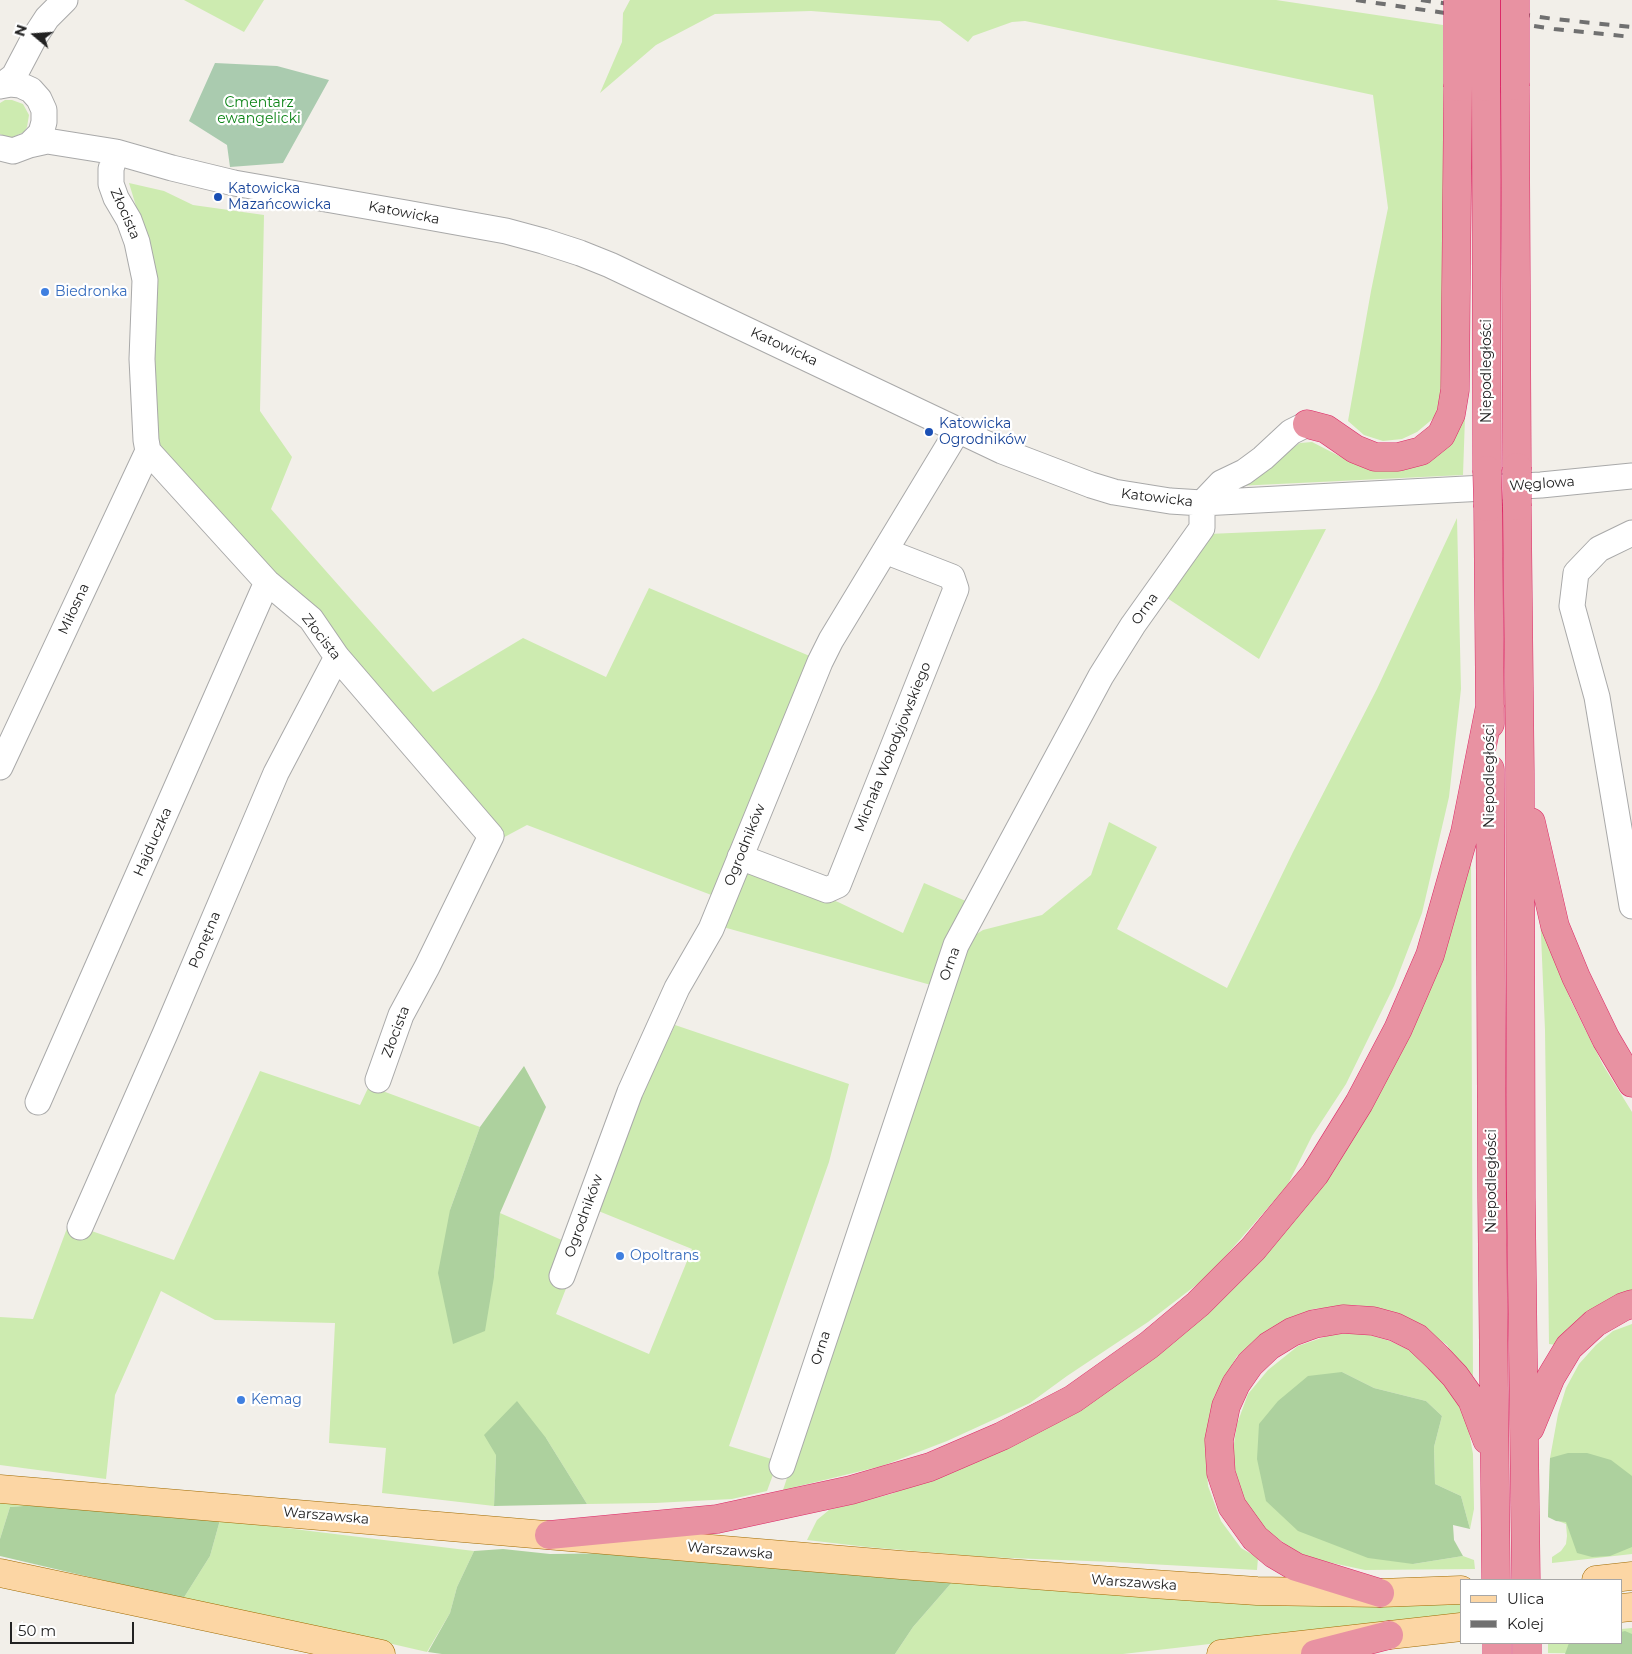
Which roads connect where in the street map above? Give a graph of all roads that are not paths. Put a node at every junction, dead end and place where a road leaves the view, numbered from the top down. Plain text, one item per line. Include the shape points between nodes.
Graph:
1 (1458, 0) edge
2 (1486, 0) edge
3 (1515, 0) edge
4 (63, 2) edge
5 (1, 86) edge
6 (41, 104) junction
7 (10, 151) edge
8 (116, 152) junction
9 (1308, 424) joint
10 (958, 430) junction
11 (148, 451) junction
12 (1632, 476) edge
13 (1451, 490) joint
14 (1202, 503) junction
15 (1632, 533) edge
16 (885, 551) junction
17 (267, 582) junction
18 (337, 657) junction
19 (1490, 706) junction
20 (0, 767) edge
21 (1520, 772) junction
22 (740, 858) junction
23 (1632, 906) edge
24 (378, 1080) dead end
25 (1632, 1083) edge
26 (38, 1102) dead end
27 (80, 1227) dead end
28 (562, 1276) dead end
29 (1632, 1304) edge
30 (1525, 1441) junction
31 (1494, 1463) junction
32 (782, 1466) dead end
33 (0, 1489) edge
34 (549, 1535) junction
35 (0, 1573) edge
36 (1632, 1576) edge
37 (1496, 1579) edge
38 (1526, 1579) edge
39 (1605, 1579) edge
40 (1460, 1590) edge
41 (1380, 1593) junction
42 (1460, 1627) edge
43 (1389, 1636) junction
44 (381, 1654) edge
45 (1221, 1654) edge
46 (1315, 1654) edge

1 - 9 highway, bridge via 1455,390 1451,414 1441,435 1421,451 1398,457 1375,457 1355,449 1326,429
2 - 19 highway, Niepodległości, bridge
3 - 21 highway, Niepodległości, bridge
4 - 5 street via 47,18 14,76
4 - 6 street via 38,65 35,81
5 - 6 street, Katowicka via 20,85 31,90
6 - 7 street via 44,122 41,133
6 - 8 street, Katowicka via 53,121
7 - 8 street, Katowicka via 47,141
8 - 10 street, Katowicka via 234,183 543,241 634,276
8 - 11 street, Złocista via 111,184 137,242 145,280 142,359
9 - 14 street via 1291,432 1244,472 1221,483
10 - 14 street, Katowicka via 1040,466 1114,492 1170,502
10 - 16 street, Ogrodników
11 - 17 street, Złocista
11 - 20 street, Miłosna
12 - 13 street, Węglowa
13 - 14 street, Katowicka
14 - 32 street, Orna via 1202,528 1101,676 956,945
15 - 23 street via 1599,548 1576,573 1572,606 1597,698
16 - 22 street, Ogrodników via 820,662
16 - 22 street, Michała Wołodyjowskiego via 952,577 956,589 838,885 827,890
17 - 18 street, Złocista via 311,619
17 - 26 street, Hajduczka
18 - 24 street, Złocista via 491,836 401,1015
18 - 27 street, Ponętna via 276,773
19 - 31 highway, Niepodległości
19 - 34 highway via 1466,832 1430,955 1398,1029 1359,1103 1315,1174 1253,1249 1198,1304 1149,1346 1073,1398 1002,1436 930,1467 851,1490 718,1518
21 - 25 highway via 1555,926 1606,1039
21 - 30 highway, Niepodległości
22 - 28 street, Ogrodników via 711,929 677,988 630,1092
29 - 30 highway via 1595,1323 1569,1347 1551,1376
30 - 38 highway, Niepodległości
31 - 37 highway, Niepodległości
31 - 41 highway via 1472,1400 1455,1376 1417,1338 1395,1327 1373,1321 1343,1319 1314,1324 1269,1346 1250,1364 1226,1406 1219,1440 1221,1473 1232,1506 1255,1538 1296,1567
33 - 34 main road, Warszawska
34 - 41 main road, Warszawska via 1154,1584 1257,1591
35 - 44 main road
36 - 39 main road
40 - 41 main road, Warszawska
42 - 43 main road
43 - 45 main road
43 - 46 highway

